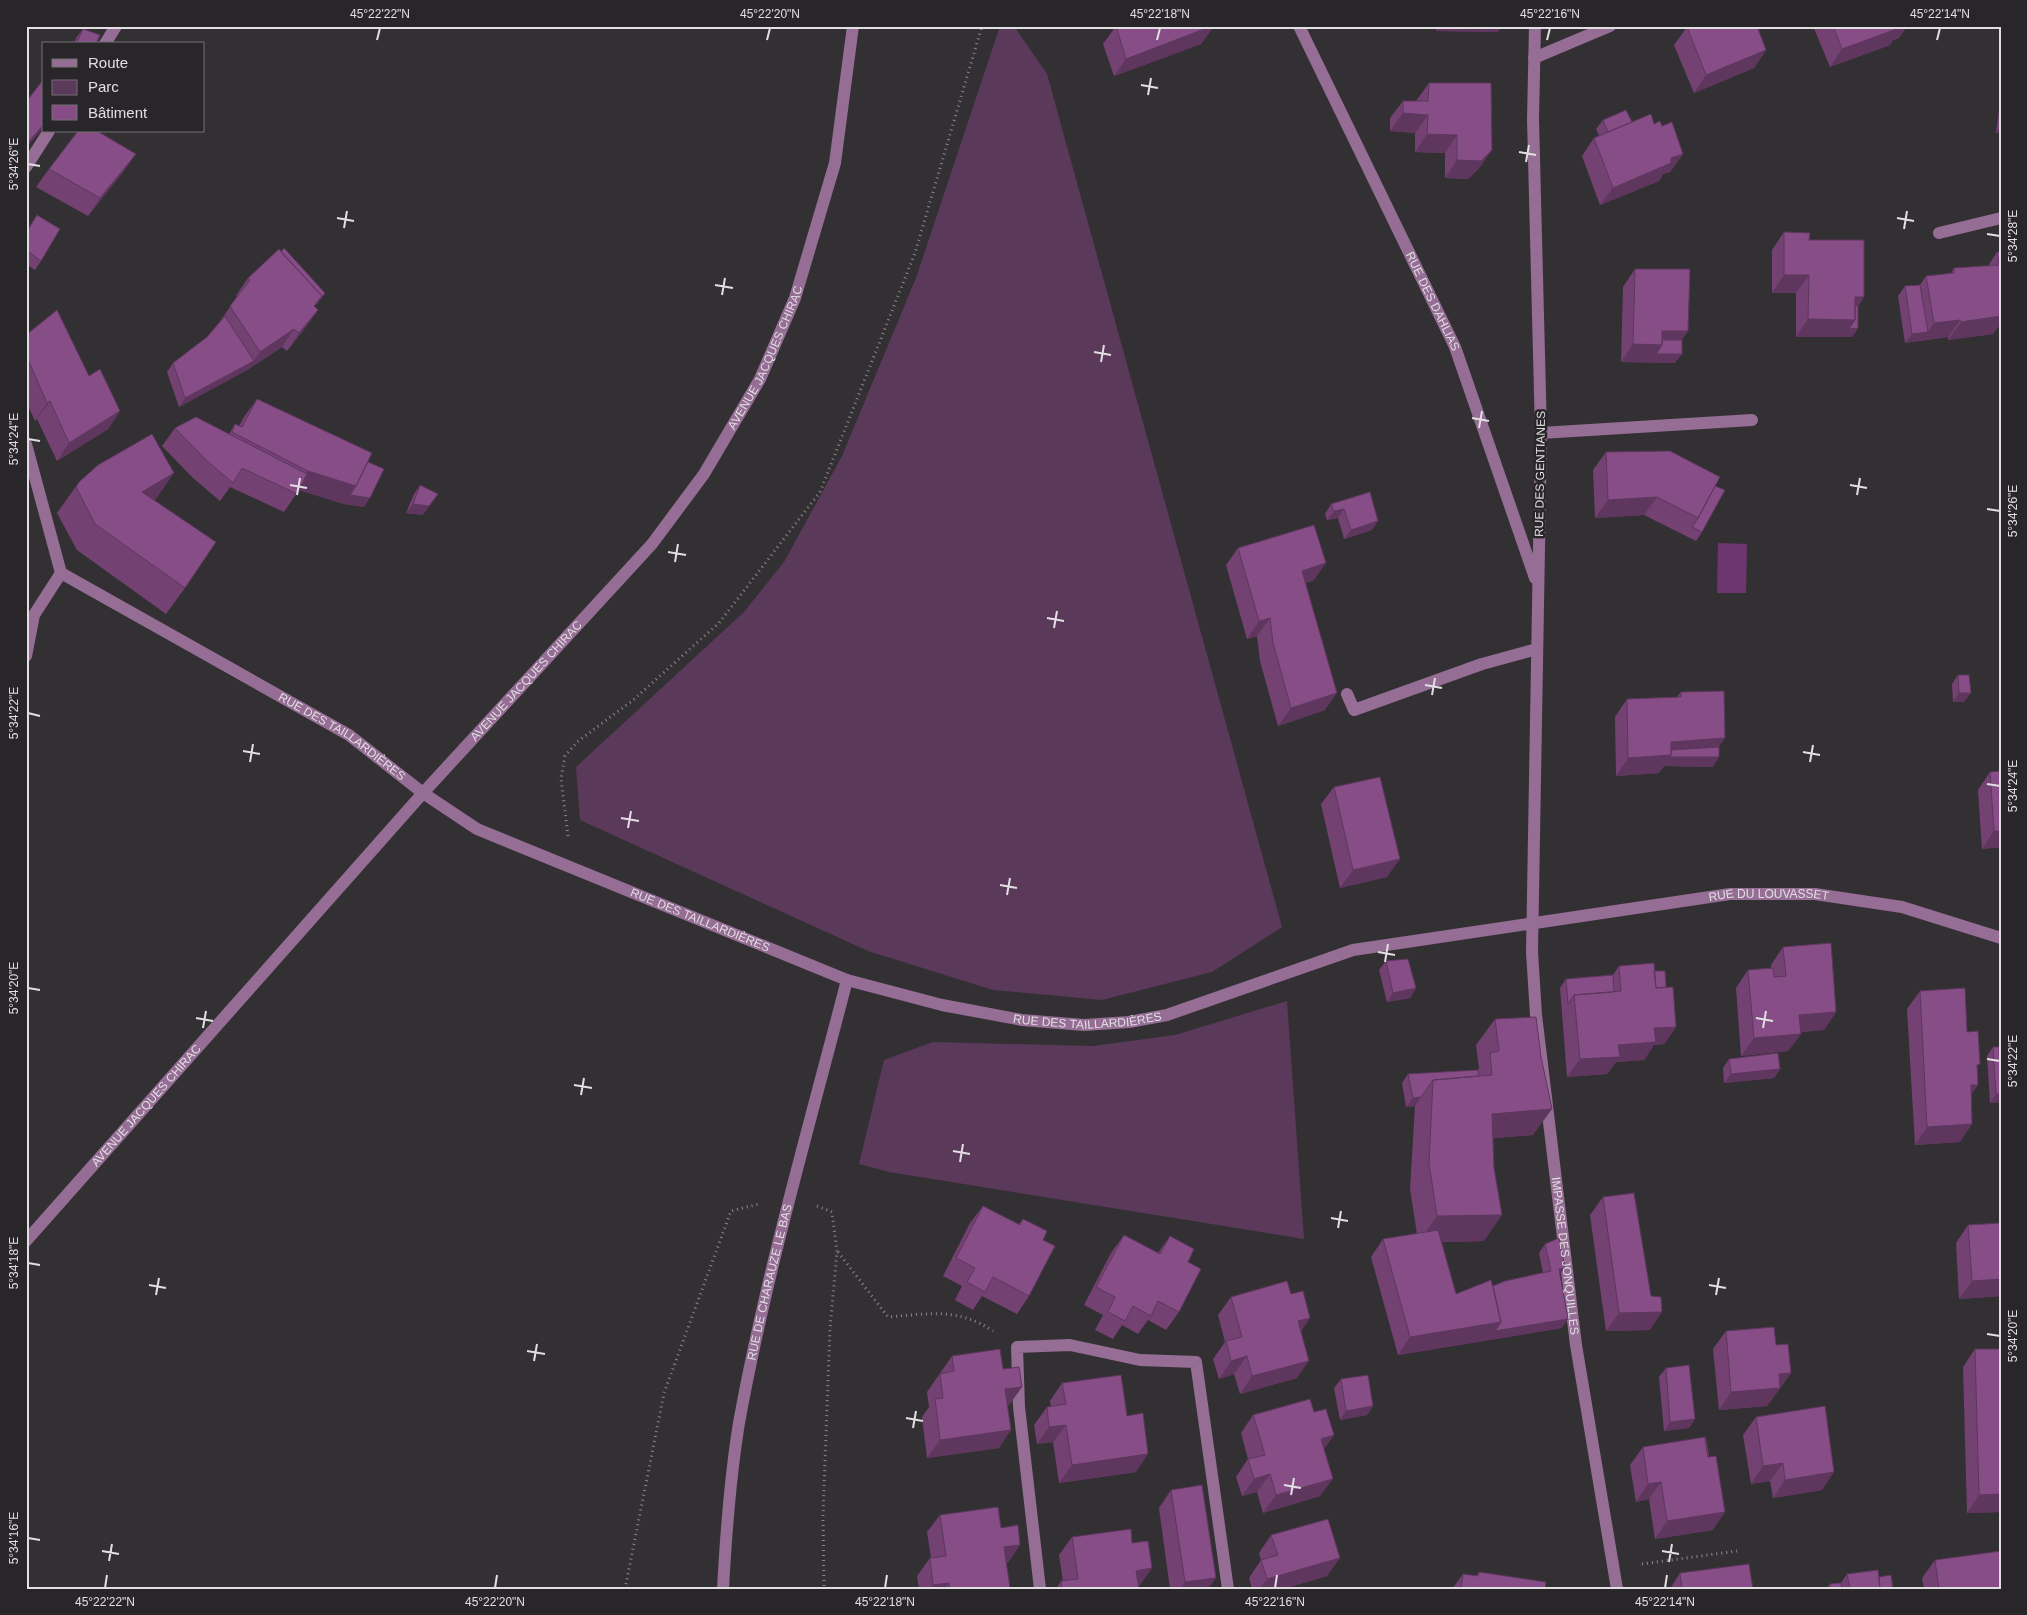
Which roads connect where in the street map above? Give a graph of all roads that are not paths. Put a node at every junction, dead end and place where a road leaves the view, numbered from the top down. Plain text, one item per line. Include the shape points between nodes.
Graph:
1 (116, 26) edge
2 (853, 26) edge
3 (1299, 26) edge
4 (1535, 26) edge
5 (1610, 26) edge
6 (106, 42) edge
7 (1534, 58) junction
8 (48, 132) edge
9 (26, 167) edge
10 (2001, 218) edge
11 (1939, 233) dead end
12 (1752, 420) dead end
13 (1542, 432) junction
14 (26, 444) edge
15 (61, 573) junction
16 (1538, 587) junction
17 (1537, 649) junction
18 (26, 656) edge
19 (1347, 694) dead end
20 (423, 793) junction
21 (1532, 923) junction
22 (2001, 938) edge
23 (847, 980) junction
24 (26, 1241) edge
25 (723, 1589) edge
26 (1040, 1589) edge
27 (1228, 1589) edge
28 (1617, 1589) edge

1 - 6 street
2 - 20 street, AVENUE JACQUES CHIRAC via 835,163 795,298 760,379 704,474 652,544
3 - 16 street, RUE DES DAHLIAS via 1455,347
4 - 7 street, RUE DES GENTIANES
5 - 7 street
7 - 13 street, RUE DES GENTIANES
8 - 9 street
10 - 11 street
12 - 13 street
13 - 16 street, RUE DES GENTIANES
14 - 15 street
15 - 18 street via 34,615
15 - 20 street, RUE DES TAILLARDIÈRES via 349,735
16 - 17 street, RUE DES GENTIANES
17 - 19 street via 1482,664 1354,710
17 - 21 street, RUE DES GENTIANES
20 - 23 street, RUE DES TAILLARDIÈRES via 478,829
20 - 24 street, AVENUE JACQUES CHIRAC
21 - 22 street, RUE DU LOUVASSET via 1730,894 1815,894 1902,907
21 - 23 street, RUE DES TAILLARDIÈRES via 1353,950 1167,1015 1129,1022 1084,1025 1022,1020 942,1005
21 - 28 street, IMPASSE DES JONQUILLES via 1536,1016 1576,1345
23 - 25 street, RUE DE CHARAUZE LE BAS via 762,1312 739,1424 727,1512
26 - 27 street via 1019,1407 1017,1348 1070,1346 1140,1360 1196,1362

